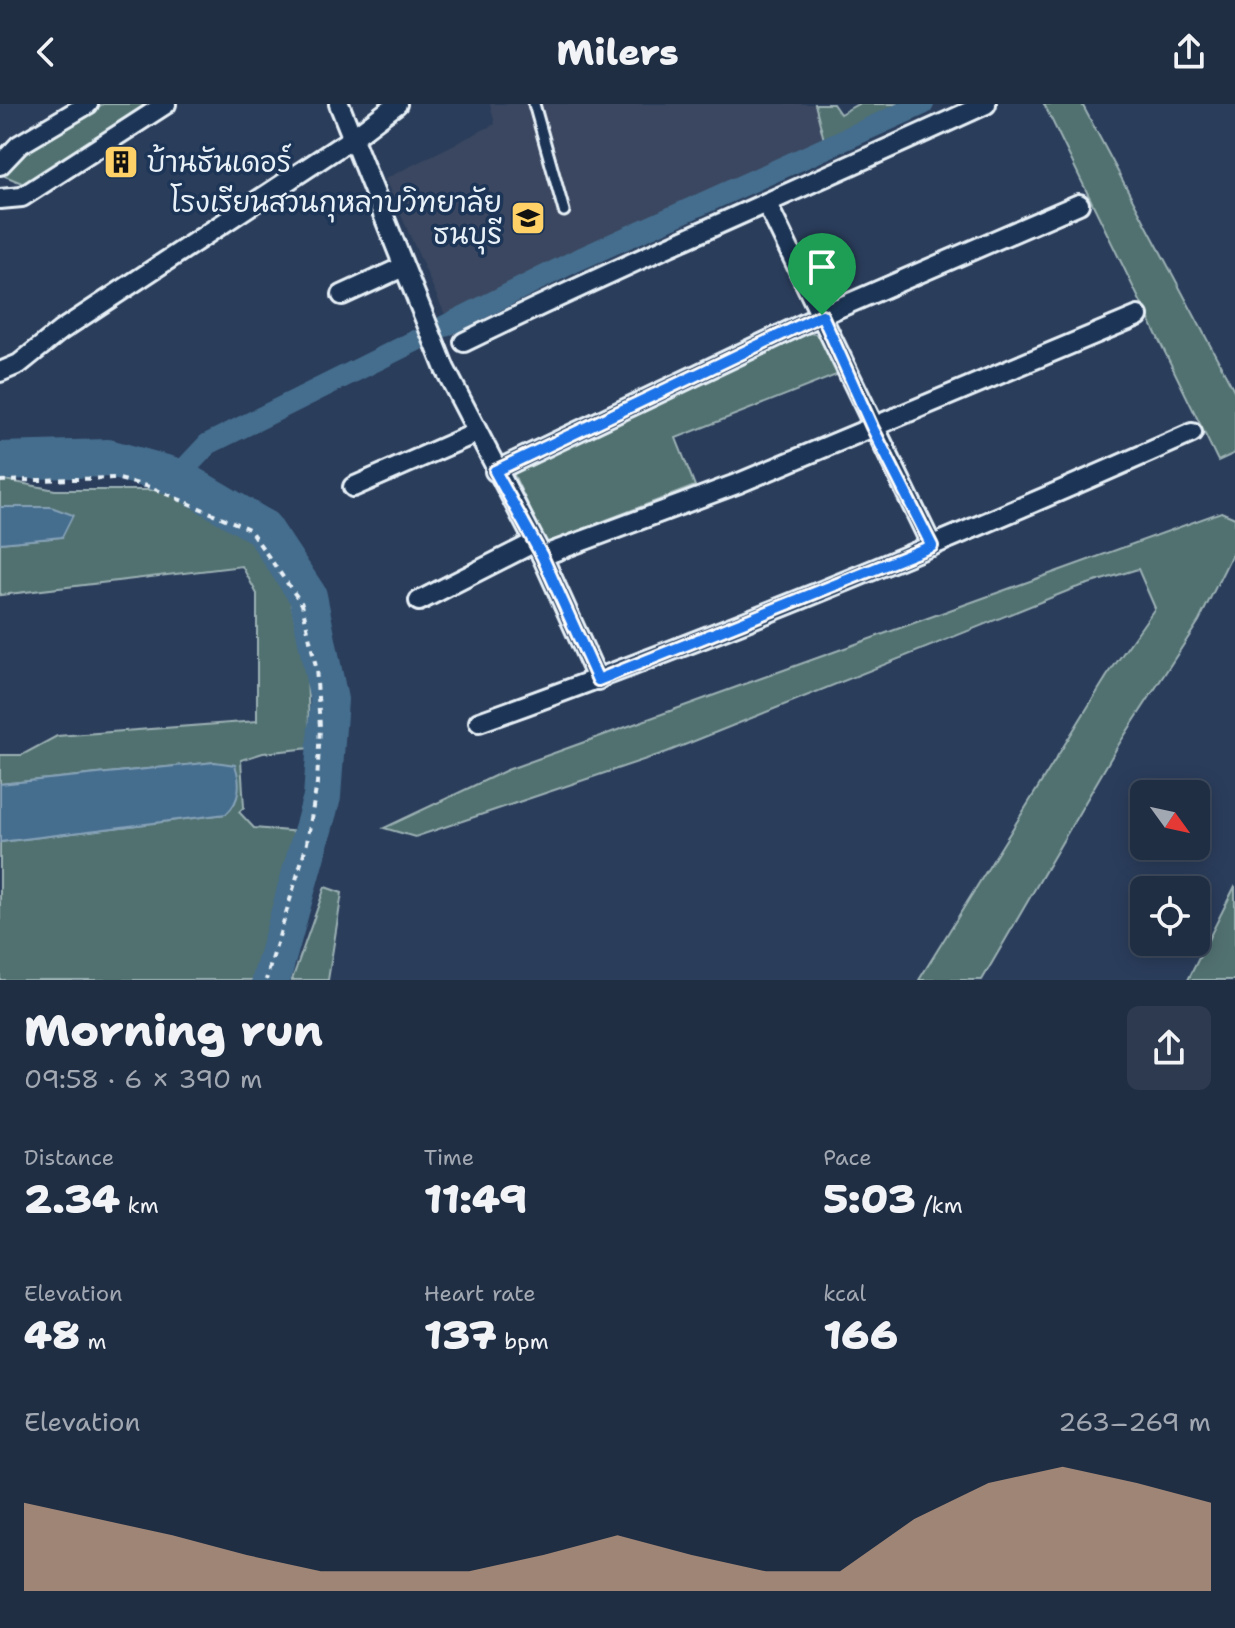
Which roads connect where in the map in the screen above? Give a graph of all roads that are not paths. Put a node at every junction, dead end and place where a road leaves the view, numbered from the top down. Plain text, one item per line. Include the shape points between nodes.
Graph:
1 (88, 104) edge
2 (166, 104) edge
3 (339, 104) edge
4 (397, 104) edge
5 (534, 104) edge
6 (986, 104) edge
7 (351, 139) junction
8 (0, 165) edge
9 (0, 199) edge
10 (767, 204) junction
11 (1079, 204) dead end
12 (564, 211) dead end
13 (403, 267) junction
14 (342, 295) dead end
15 (822, 315) junction
16 (1138, 316) dead end
17 (464, 342) dead end
18 (0, 372) edge
19 (872, 427) junction
20 (476, 433) junction
21 (1192, 433) dead end
22 (495, 471) junction
23 (353, 487) dead end
24 (932, 546) junction
25 (538, 550) junction
26 (419, 601) dead end
27 (598, 680) junction
28 (479, 722) dead end

1 - 8 street via 19,145
2 - 9 street via 22,197
3 - 7 street
4 - 7 street
5 - 12 lane
6 - 10 street
7 - 13 street
7 - 18 street
10 - 15 street
10 - 17 street via 618,267
11 - 15 street
13 - 14 street
13 - 20 street
15 - 19 street
15 - 22 street
16 - 19 street
19 - 24 street
19 - 25 street via 739,483
20 - 22 street
20 - 23 street
21 - 24 street
22 - 25 street
24 - 27 street
25 - 26 street
25 - 27 street
27 - 28 street

